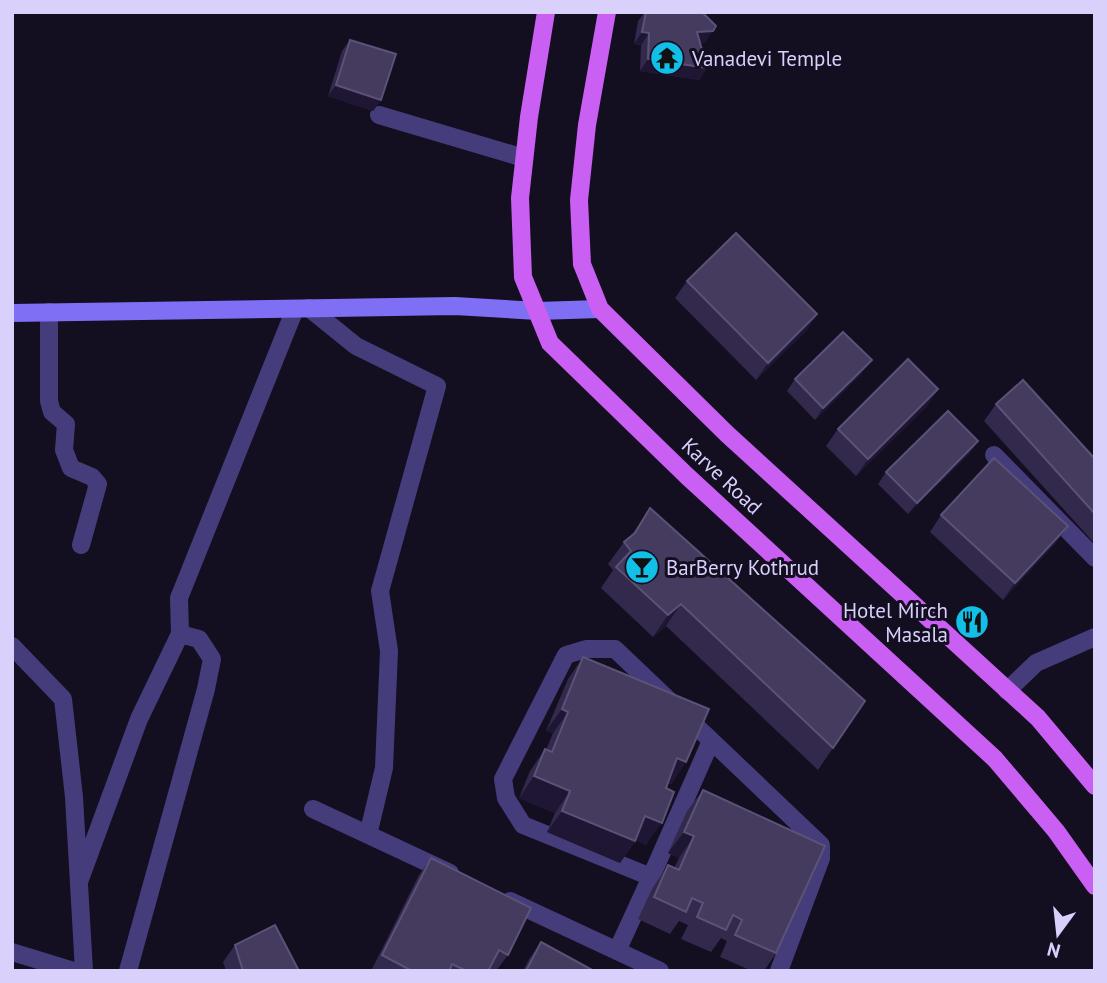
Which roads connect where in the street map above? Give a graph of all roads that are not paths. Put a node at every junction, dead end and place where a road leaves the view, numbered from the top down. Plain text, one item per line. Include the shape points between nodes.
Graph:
1 (546, 12) edge
2 (607, 12) edge
3 (379, 115) edge
4 (524, 158) junction
5 (302, 309) junction
6 (600, 309) junction
7 (537, 311) junction
8 (12, 313) edge
9 (49, 313) junction
10 (994, 455) edge
11 (81, 545) dead end
12 (1095, 558) edge
13 (180, 634) junction
14 (1095, 637) edge
15 (12, 646) edge
16 (1007, 691) junction
17 (710, 741) junction
18 (1095, 786) edge
19 (313, 809) dead end
20 (368, 835) junction
21 (651, 877) junction
22 (79, 881) junction
23 (468, 881) edge
24 (1095, 886) edge
25 (493, 893) edge
26 (617, 951) junction
27 (12, 952) edge
28 (74, 971) edge
29 (85, 971) edge
30 (128, 971) edge
31 (660, 971) edge
32 (779, 971) edge

1 - 4 main road, Karve Road
2 - 6 main road, Karve Road via 579,200 582,264
3 - 4 street
4 - 7 main road, Karve Road via 520,198 523,277
5 - 7 street via 455,306
5 - 9 street
5 - 13 street via 179,598
5 - 20 street via 356,346 437,386 380,591 389,651 384,768
6 - 7 street
6 - 16 main road, Karve Road via 727,434
7 - 24 main road, Karve Road via 550,343 687,476 995,759
8 - 9 street
9 - 11 street via 52,412 66,424 64,450 72,468 98,484
10 - 12 street
13 - 22 street via 139,719
13 - 30 street via 199,639 212,659
14 - 16 street via 1036,663
15 - 22 street via 63,699
16 - 18 main road, Karve Road via 1038,718
17 - 21 street
17 - 21 street via 615,649 586,649 566,656 503,779 506,798 523,825
17 - 32 street via 821,845 821,858
19 - 20 street
20 - 23 street
21 - 26 street
22 - 29 street
25 - 26 street
26 - 31 street
27 - 28 street

